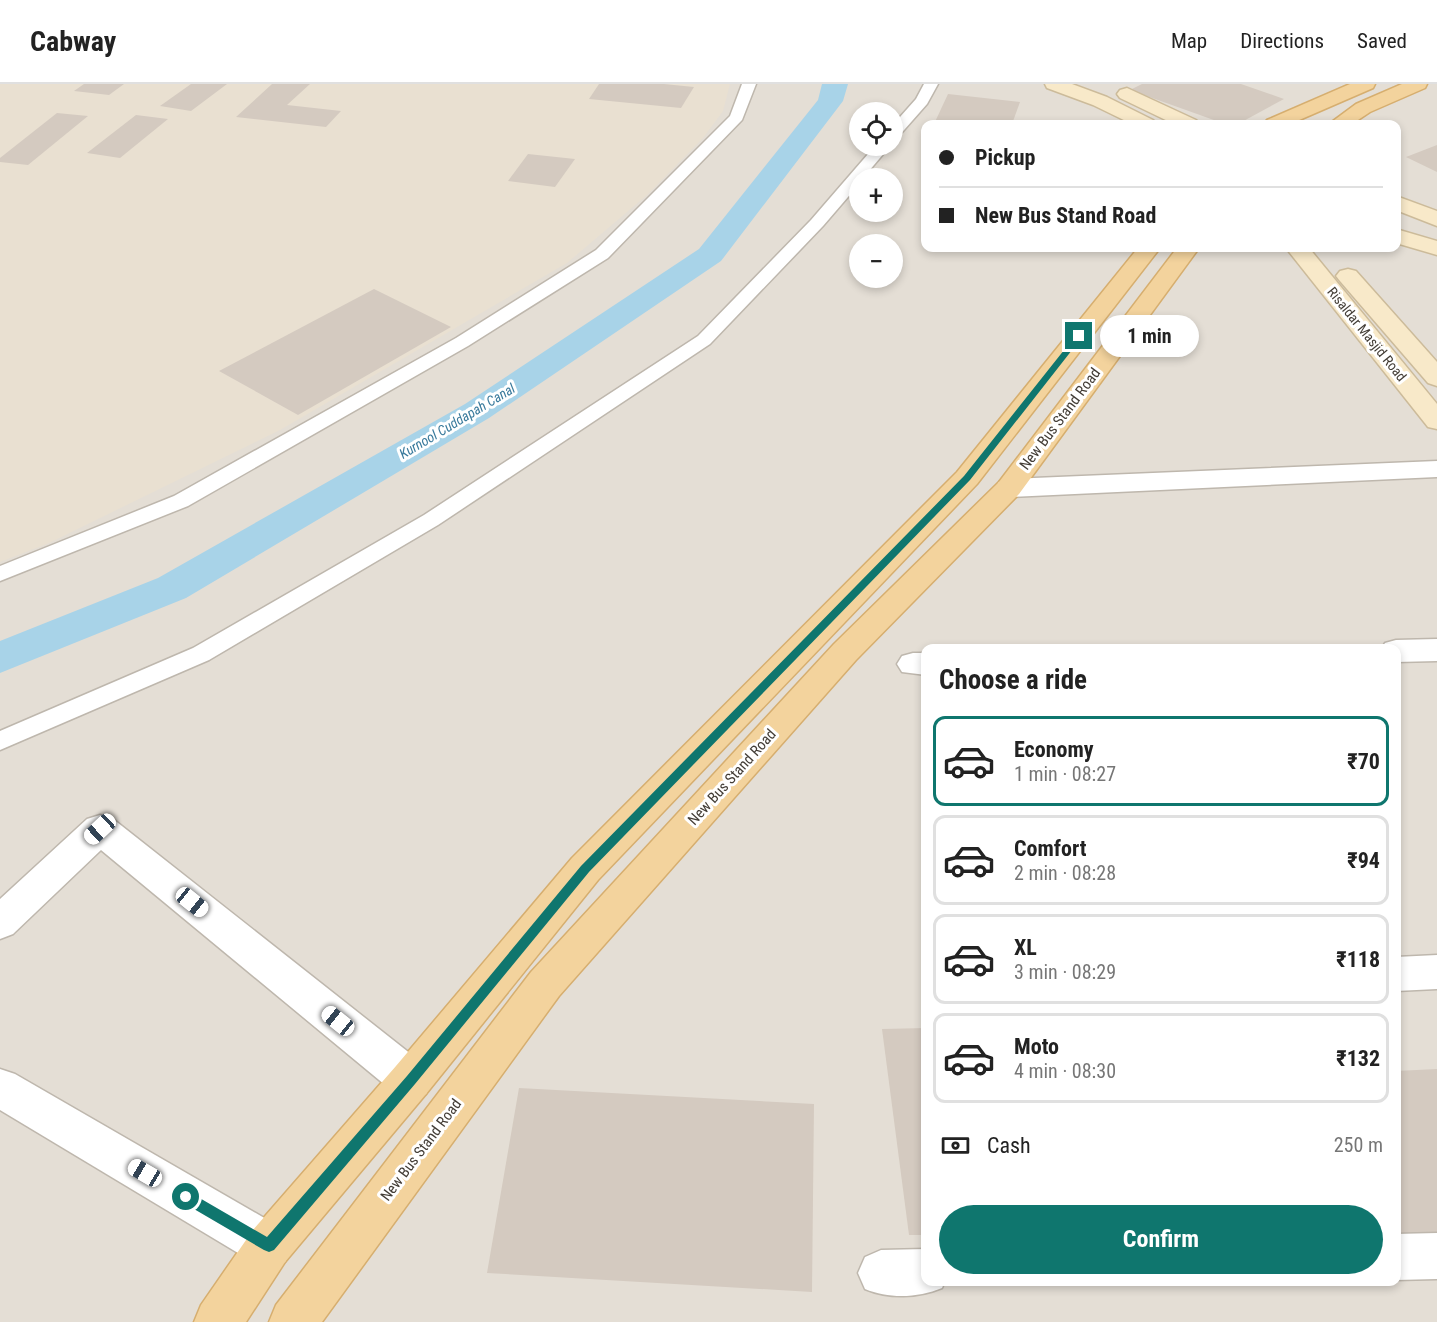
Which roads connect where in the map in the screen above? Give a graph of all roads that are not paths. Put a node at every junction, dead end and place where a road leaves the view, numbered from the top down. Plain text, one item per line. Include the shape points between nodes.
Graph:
1 (749, 84) edge
2 (931, 84) edge
3 (1054, 84) edge
4 (1100, 84) edge
5 (1366, 84) edge
6 (1419, 84) edge
7 (1138, 120) edge
8 (1180, 120) edge
9 (1283, 120) edge
10 (1345, 120) edge
11 (903, 122) edge
12 (875, 156) edge
13 (1401, 204) edge
14 (1437, 219) edge
15 (1401, 237) edge
16 (1437, 248) edge
17 (1146, 252) edge
18 (1185, 252) edge
19 (1300, 252) edge
20 (1327, 252) edge
21 (1437, 378) edge
22 (1437, 421) edge
23 (1437, 469) edge
24 (1009, 488) junction
25 (0, 574) edge
26 (1437, 650) edge
27 (1401, 651) edge
28 (0, 741) edge
29 (0, 922) edge
30 (1437, 972) edge
31 (1401, 974) edge
32 (411, 1080) junction
33 (0, 1088) edge
34 (269, 1246) junction
35 (1437, 1256) edge
36 (1401, 1257) edge
37 (921, 1272) edge
38 (881, 1273) dead end
39 (218, 1322) edge
40 (293, 1322) edge

1 - 25 lane via 737,117 602,254 462,342 182,501
2 - 11 lane
3 - 7 street
4 - 8 street
5 - 9 main road
6 - 10 main road
12 - 28 lane via 817,224 704,340 431,520 201,654
13 - 14 street
15 - 16 street
17 - 32 main road via 967,478 585,869
18 - 24 main road, New Bus Stand Road
19 - 22 street, Risaldar Masjid Road
20 - 21 street, Risaldar Masjid Road
23 - 24 street
24 - 40 main road, New Bus Stand Road via 845,652 545,984
26 - 27 street
29 - 32 street via 100,829
30 - 31 street
32 - 34 main road
33 - 34 street
34 - 39 main road
35 - 36 street
37 - 38 street

